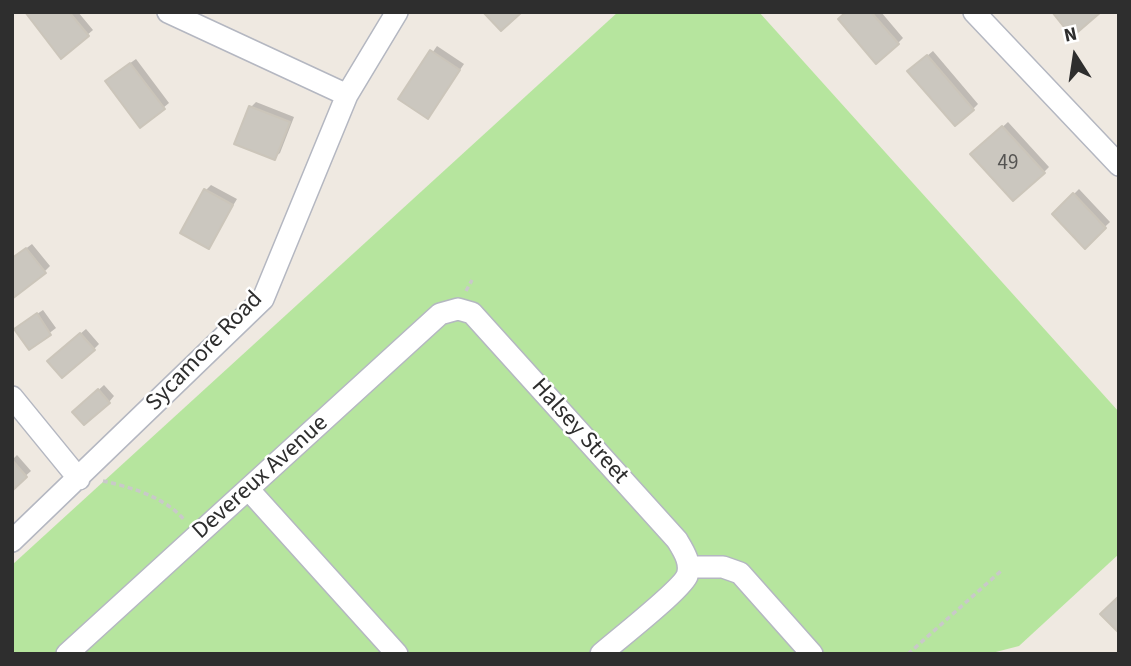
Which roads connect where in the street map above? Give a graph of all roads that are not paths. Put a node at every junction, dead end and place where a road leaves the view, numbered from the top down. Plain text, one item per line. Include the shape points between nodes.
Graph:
1 (168, 12) edge
2 (397, 12) edge
3 (974, 12) edge
4 (347, 95) junction
5 (1119, 165) edge
6 (458, 309) joint
7 (12, 397) edge
8 (79, 479) junction
9 (249, 490) junction
10 (12, 541) edge
11 (689, 567) junction
12 (67, 654) edge
13 (397, 654) edge
14 (601, 654) edge
15 (812, 654) edge

1 - 4 street
2 - 4 street, Sycamore Road
3 - 5 street
4 - 8 street, Sycamore Road via 262,299
6 - 9 street, Devereux Avenue via 440,314
6 - 11 street, Halsey Street via 472,313 677,540
7 - 8 street
8 - 10 street, Sycamore Road
9 - 12 street, Devereux Avenue
9 - 13 street
11 - 14 street via 680,584
11 - 15 street via 723,567 740,573

